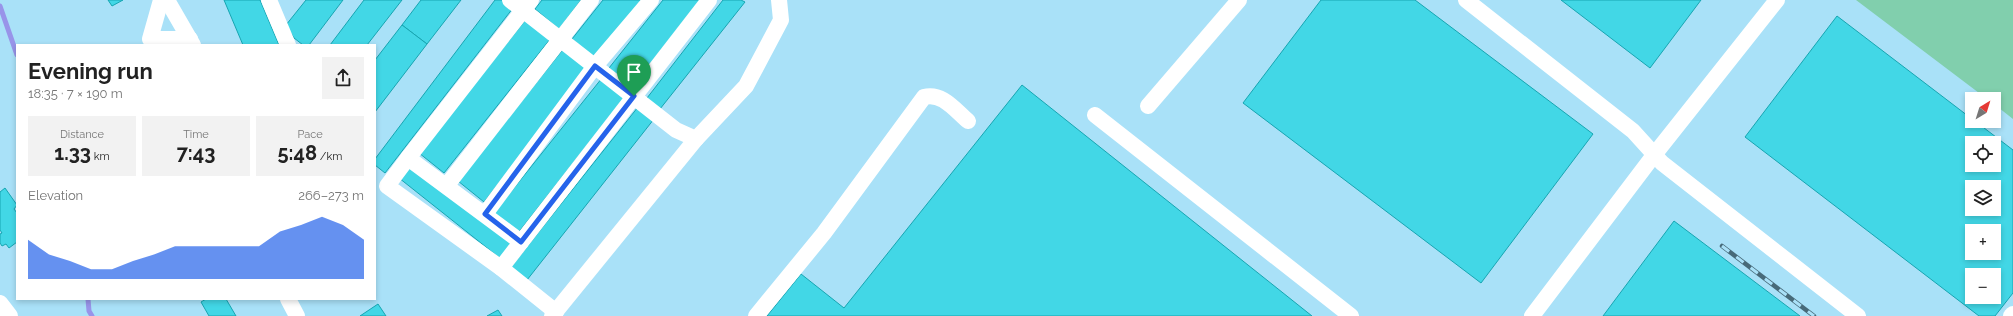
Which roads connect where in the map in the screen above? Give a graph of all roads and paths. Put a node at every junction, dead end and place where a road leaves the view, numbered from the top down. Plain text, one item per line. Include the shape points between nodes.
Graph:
1 (161, 0) edge
2 (167, 0) edge
3 (269, 0) edge
4 (510, 0) edge
5 (591, 0) edge
6 (651, 0) edge
7 (709, 0) edge
8 (778, 0) edge
9 (1239, 0) edge
10 (1466, 0) edge
11 (1776, 0) edge
12 (527, 5) edge
13 (560, 39) junction
14 (192, 42) edge
15 (288, 44) edge
16 (595, 66) junction
17 (634, 96) junction
18 (1148, 106) dead end
19 (1095, 115) dead end
20 (968, 121) dead end
21 (696, 139) junction
22 (1654, 155) junction
23 (408, 158) junction
24 (447, 185) junction
25 (485, 214) junction
26 (521, 242) junction
27 (501, 268) junction
28 (289, 300) edge
29 (0, 304) edge
30 (554, 314) edge
31 (2013, 314) edge
32 (10, 316) edge
33 (298, 316) edge
34 (756, 316) edge
35 (1351, 316) edge
36 (1532, 316) edge
37 (1858, 316) edge
38 (2011, 316) edge

1 - 14 street via 150,40
2 - 14 street
3 - 15 street
4 - 12 street
5 - 13 street
6 - 16 street
7 - 17 street
8 - 21 street via 781,20 746,86
9 - 18 street
10 - 22 street via 1634,130
11 - 22 street
12 - 13 street
12 - 23 street
13 - 16 street
13 - 24 street
16 - 17 street
16 - 25 street
17 - 21 street via 676,130
17 - 26 street
19 - 35 street
20 - 34 street via 940,97 924,97 824,233
21 - 30 street
22 - 36 street
22 - 37 street
23 - 24 street
23 - 27 street via 387,186
24 - 25 street
25 - 26 street
26 - 27 street
27 - 30 street
28 - 33 street
29 - 32 street
31 - 38 street

